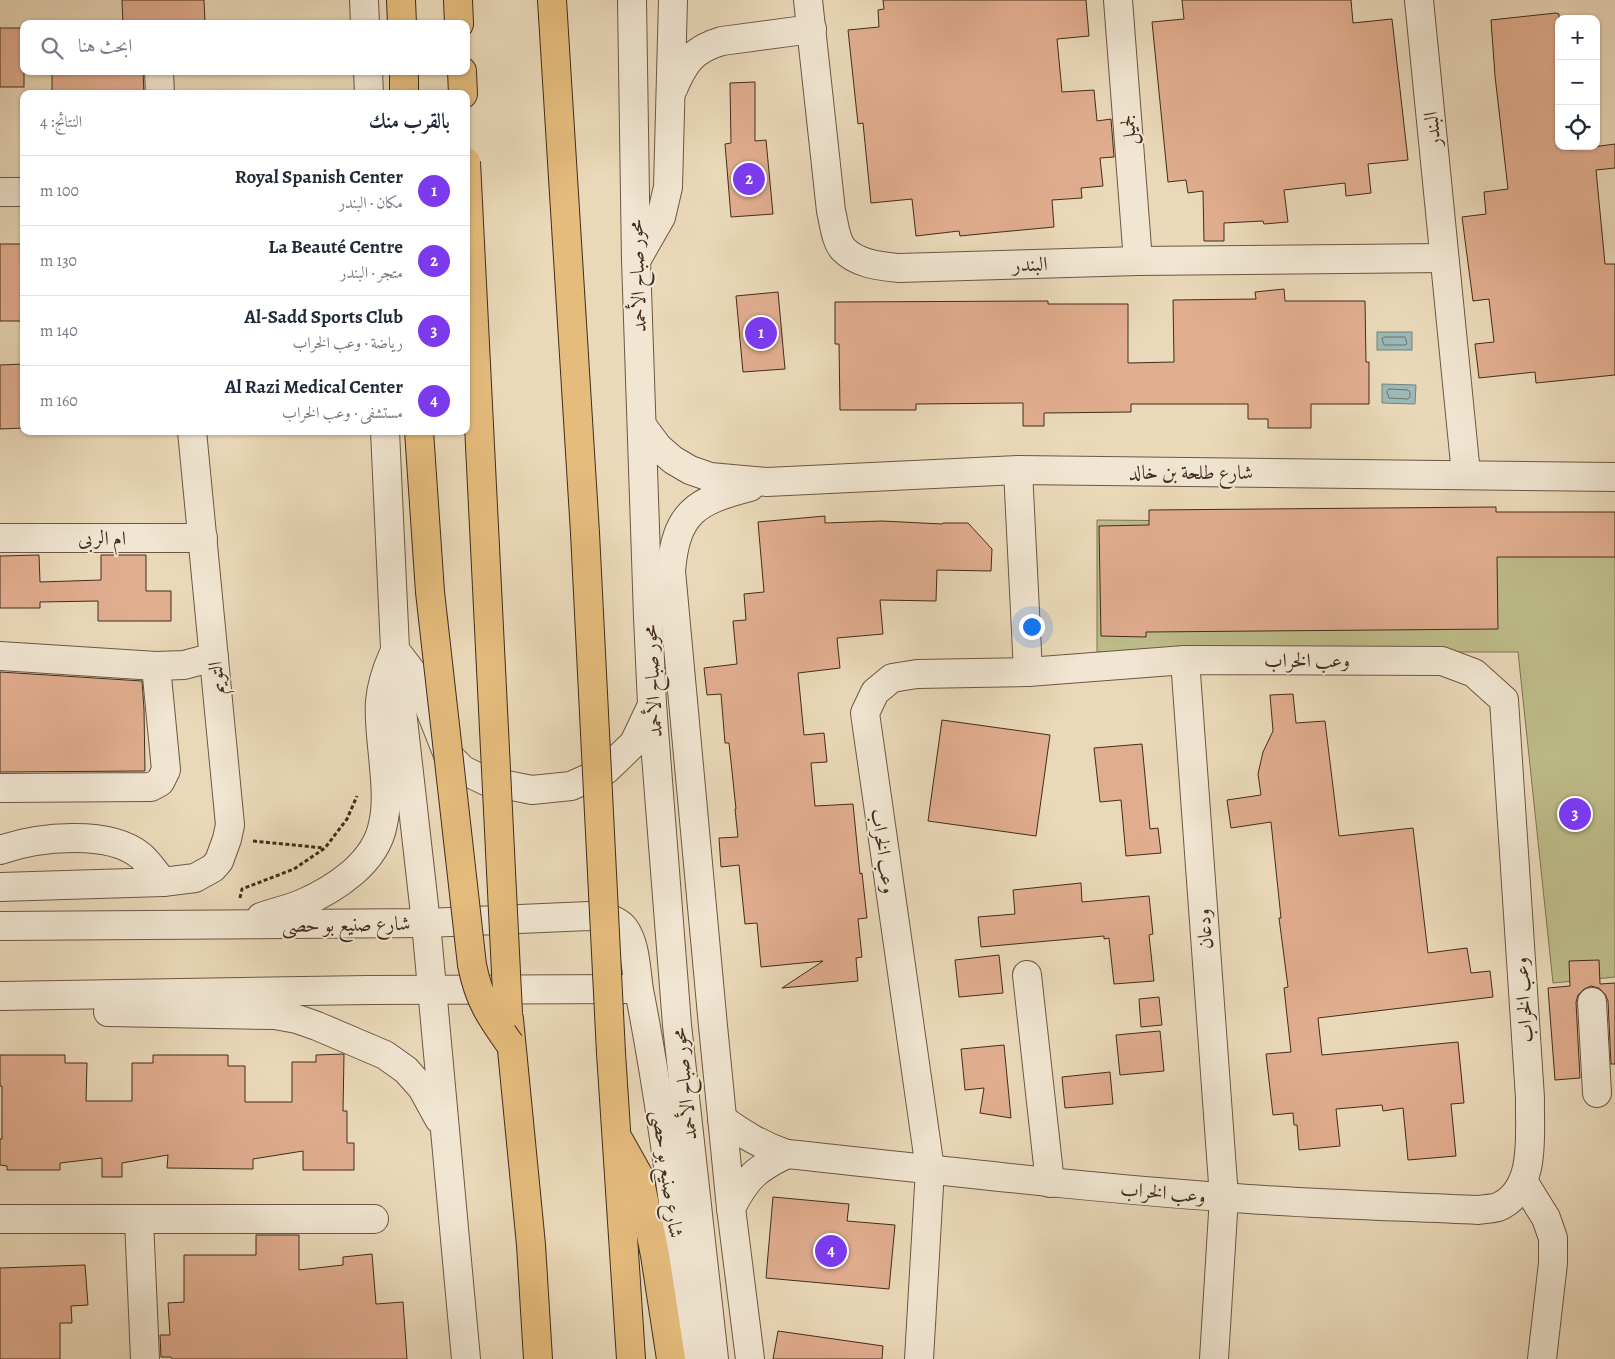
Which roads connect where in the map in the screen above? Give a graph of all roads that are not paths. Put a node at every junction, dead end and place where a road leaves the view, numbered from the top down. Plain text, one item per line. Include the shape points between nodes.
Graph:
1 (364, 0) edge
2 (401, 0) edge
3 (458, 0) edge
4 (552, 0) edge
5 (632, 0) edge
6 (673, 0) edge
7 (808, 0) edge
8 (1118, 0) edge
9 (1419, 0) edge
10 (365, 20) edge
11 (402, 20) edge
12 (460, 20) edge
13 (812, 30) junction
14 (158, 75) edge
15 (368, 75) edge
16 (404, 75) edge
17 (462, 75) edge
18 (160, 90) edge
19 (369, 90) edge
20 (404, 90) edge
21 (463, 90) edge
22 (671, 92) junction
23 (0, 192) edge
24 (20, 192) edge
25 (470, 242) edge
26 (1444, 258) junction
27 (636, 260) junction
28 (1138, 261) junction
29 (643, 427) junction
30 (192, 435) edge
31 (385, 435) edge
32 (419, 435) edge
33 (1018, 470) junction
34 (1466, 474) junction
35 (1615, 477) edge
36 (768, 482) junction
37 (0, 538) edge
38 (203, 538) junction
39 (674, 546) joint
40 (395, 649) junction
41 (0, 656) edge
42 (214, 657) junction
43 (1185, 660) junction
44 (156, 666) junction
45 (1028, 672) junction
46 (652, 704) junction
47 (0, 788) edge
48 (0, 850) edge
49 (163, 882) junction
50 (0, 886) edge
51 (426, 923) junction
52 (235, 925) junction
53 (0, 926) edge
54 (674, 973) junction
55 (1027, 975) dead end
56 (639, 989) junction
57 (432, 991) junction
58 (0, 996) edge
59 (1592, 1002) dead end
60 (0, 1005) edge
61 (510, 1044) junction
62 (1597, 1093) dead end
63 (722, 1119) junction
64 (444, 1128) junction
65 (616, 1134) junction
66 (787, 1154) junction
67 (930, 1169) junction
68 (1523, 1181) junction
69 (1050, 1183) junction
70 (1224, 1198) junction
71 (731, 1208) junction
72 (0, 1219) edge
73 (139, 1219) junction
74 (374, 1219) dead end
75 (145, 1359) edge
76 (466, 1359) edge
77 (538, 1359) edge
78 (631, 1359) edge
79 (671, 1359) edge
80 (694, 1359) edge
81 (714, 1359) edge
82 (750, 1359) edge
83 (919, 1359) edge
84 (1214, 1359) edge
85 (1542, 1359) edge

1 - 10 street
2 - 11 highway
3 - 12 highway
4 - 65 highway, bridge via 585,533
5 - 27 street, محور صباح الأحمد
6 - 22 street
7 - 13 street, البندر
8 - 28 street, لجميل
9 - 26 street, البندر
13 - 22 street via 709,44 689,59
13 - 28 street, البندر via 831,211 842,248 860,260 899,268
14 - 18 street
15 - 19 street
16 - 20 highway
17 - 21 highway
22 - 27 street via 668,187 661,217
23 - 24 street
25 - 61 highway, bridge
26 - 28 street, البندر
26 - 34 street, البندر
27 - 29 street, محور صباح الأحمد
29 - 36 street, شارع طلحة بن خالد via 658,447 690,470 710,477
29 - 46 street, محور صباح الأحمد
30 - 38 street, التويم
31 - 40 street
32 - 61 highway, bridge via 430,592 472,966 475,985 487,1011
33 - 34 street, شارع طلحة بن خالد
33 - 36 street, شارع طلحة بن خالد
33 - 45 street
34 - 35 street, شارع طلحة بن خالد
36 - 39 street, شارع طلحة بن خالد via 720,494 701,504 685,519
37 - 38 street, ام الربى
38 - 42 street, التويم
39 - 63 street, محور صباح الأحمد via 671,584
40 - 46 street via 425,697 448,755 463,770 486,781 532,790 570,786 606,770 634,743
40 - 51 street
40 - 52 street via 383,681 378,708 386,796 383,826 374,847 363,863 329,890 300,904
41 - 44 street
42 - 44 street via 184,665
42 - 49 street, التويم via 230,825 227,839 219,861 205,874
43 - 45 street, وعب الخراب
43 - 68 street, وعب الخراب via 1442,661 1474,673 1504,700 1530,1098 1529,1162
43 - 70 street, ودعان
44 - 47 street via 166,770 160,782 151,787
45 - 67 street, وعب الخراب via 917,674 892,678 875,692 865,714
46 - 54 street, محور صباح الأحمد
48 - 49 street via 25,842 94,839 121,844 140,856
49 - 50 street
51 - 52 street, شارع صنيع بو حصى
51 - 56 street, شارع صنيع بو حصى via 589,916 608,918 623,926 629,936
51 - 57 street
52 - 53 street, شارع صنيع بو حصى
54 - 56 street via 658,985
54 - 81 street, محور صباح الأحمد
55 - 69 street
56 - 57 street
56 - 80 street, شارع صنيع بو حصى via 647,1024
57 - 58 street
57 - 64 street
59 - 62 street
60 - 64 street via 26,1011 275,1015 297,1019 385,1055 406,1070 422,1088
61 - 77 highway via 531,1245
63 - 66 street, وعب الخراب via 754,1141
63 - 71 street, محور صباح الأحمد
64 - 76 street
65 - 78 highway
65 - 79 highway via 639,1176
66 - 67 street, وعب الخراب
66 - 71 street via 754,1172
67 - 69 street, وعب الخراب
67 - 83 street
68 - 70 street, وعب الخراب via 1498,1207 1478,1210
68 - 85 street via 1546,1218 1553,1238
69 - 70 street, وعب الخراب
70 - 84 street, ودعان
71 - 82 street, محور صباح الأحمد
72 - 73 street
73 - 74 street
73 - 75 street

